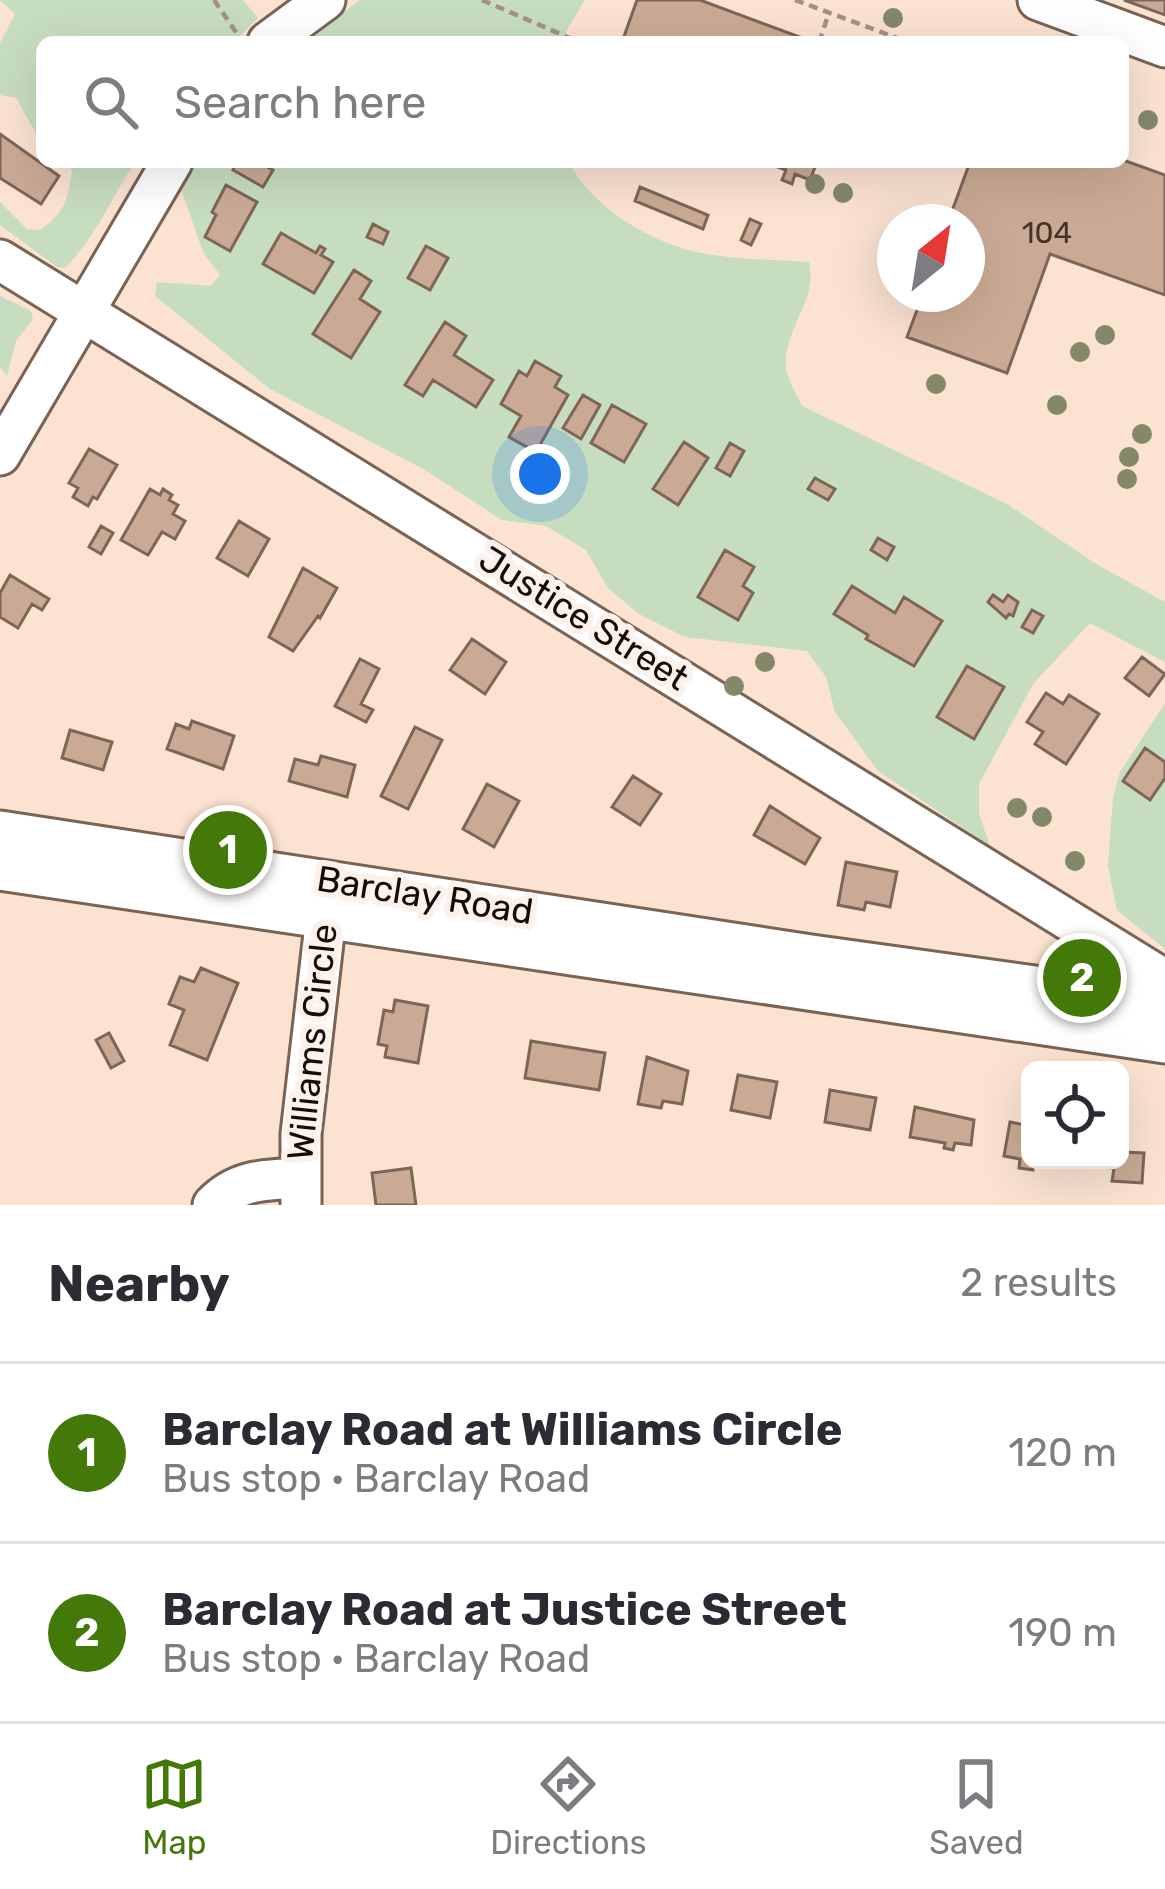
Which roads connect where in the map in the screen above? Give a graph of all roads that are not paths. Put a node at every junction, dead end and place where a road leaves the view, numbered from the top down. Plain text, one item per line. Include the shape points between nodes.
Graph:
1 (325, 0) edge
2 (1038, 0) edge
3 (276, 36) edge
4 (1165, 46) edge
5 (168, 168) edge
6 (0, 260) edge
7 (84, 309) junction
8 (0, 455) edge
9 (0, 831) edge
10 (0, 870) edge
11 (325, 898) junction
12 (705, 956) junction
13 (1165, 980) edge
14 (1165, 1004) edge
15 (1165, 1043) edge
16 (300, 1191) edge
17 (213, 1205) edge

1 - 3 street
2 - 4 street
5 - 7 street
6 - 7 street, Justice Street
7 - 8 street
7 - 13 street, Justice Street
9 - 11 street, Barclay Road
10 - 11 street, Barclay Road
11 - 12 street, Barclay Road
11 - 16 street, Williams Circle
12 - 14 street, Barclay Road
12 - 15 street, Barclay Road
16 - 17 street via 237,1185

